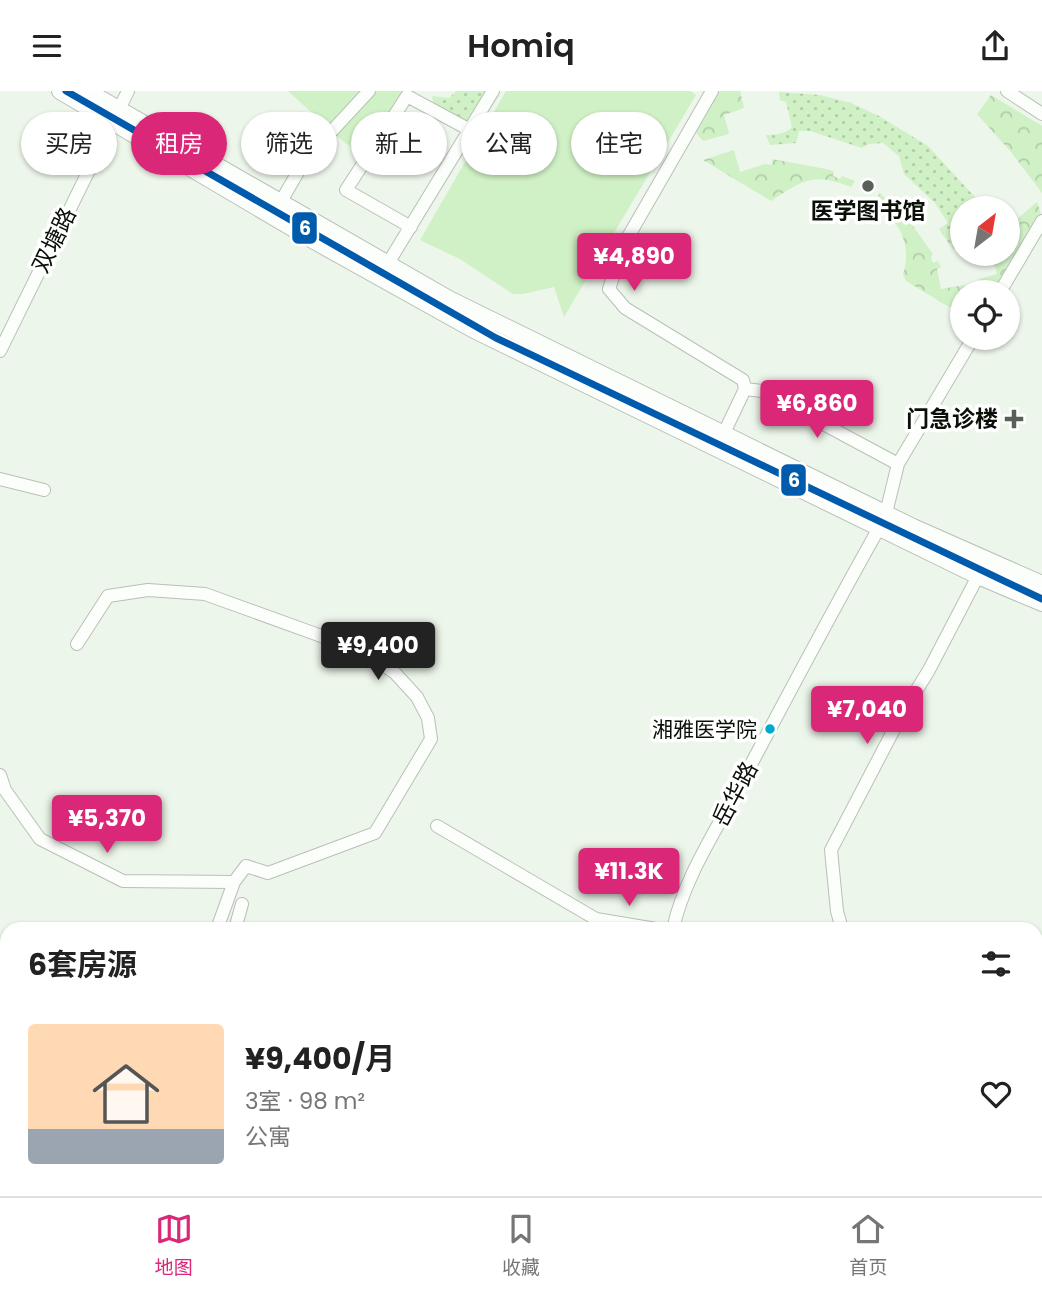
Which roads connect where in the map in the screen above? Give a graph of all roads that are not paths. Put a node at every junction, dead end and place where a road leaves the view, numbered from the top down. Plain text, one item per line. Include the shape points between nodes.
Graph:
1 (60, 91) edge
2 (87, 91) edge
3 (128, 91) edge
4 (369, 91) edge
5 (494, 91) edge
6 (712, 91) edge
7 (1007, 91) edge
8 (107, 112) edge
9 (111, 112) edge
10 (481, 112) edge
11 (117, 114) edge
12 (1042, 114) edge
13 (117, 117) edge
14 (117, 117) edge
15 (461, 125) edge
16 (461, 145) edge
17 (87, 175) edge
18 (280, 203) junction
19 (1042, 221) edge
20 (411, 227) junction
21 (387, 265) junction
22 (1007, 280) edge
23 (966, 350) edge
24 (0, 351) edge
25 (745, 390) junction
26 (724, 433) junction
27 (898, 464) junction
28 (0, 479) edge
29 (44, 489) dead end
30 (882, 521) junction
31 (978, 576) junction
32 (1042, 584) edge
33 (1042, 603) edge
34 (77, 644) dead end
35 (0, 775) edge
36 (437, 826) dead end
37 (234, 882) junction
38 (242, 904) dead end
39 (220, 922) edge
40 (237, 922) edge
41 (614, 922) edge
42 (675, 922) edge
43 (840, 922) edge

1 - 8 main road
2 - 9 main road
3 - 11 street, 双塘路
4 - 18 street via 305,160
5 - 10 street
6 - 25 street via 624,244 609,289 625,308 743,380
7 - 12 street
13 - 18 main road
14 - 30 main road via 316,242 474,330
15 - 20 street via 407,96 346,190
16 - 20 street
17 - 24 street, 双塘路
18 - 21 main road
19 - 22 street
20 - 21 street
21 - 26 main road via 481,316
23 - 27 street, 岳华路
25 - 26 street
25 - 27 street via 762,391
26 - 30 main road
27 - 30 street, 岳华路
28 - 29 street
30 - 31 main road
30 - 32 main road
30 - 42 street, 岳华路 via 700,860
31 - 33 main road
31 - 43 street via 831,850
34 - 37 street via 108,596 148,590 205,594 376,660 418,697 431,739 375,833 268,873 246,866
35 - 37 street via 5,790 39,827 40,839 123,881
36 - 41 street via 596,919
37 - 39 street
38 - 40 street

